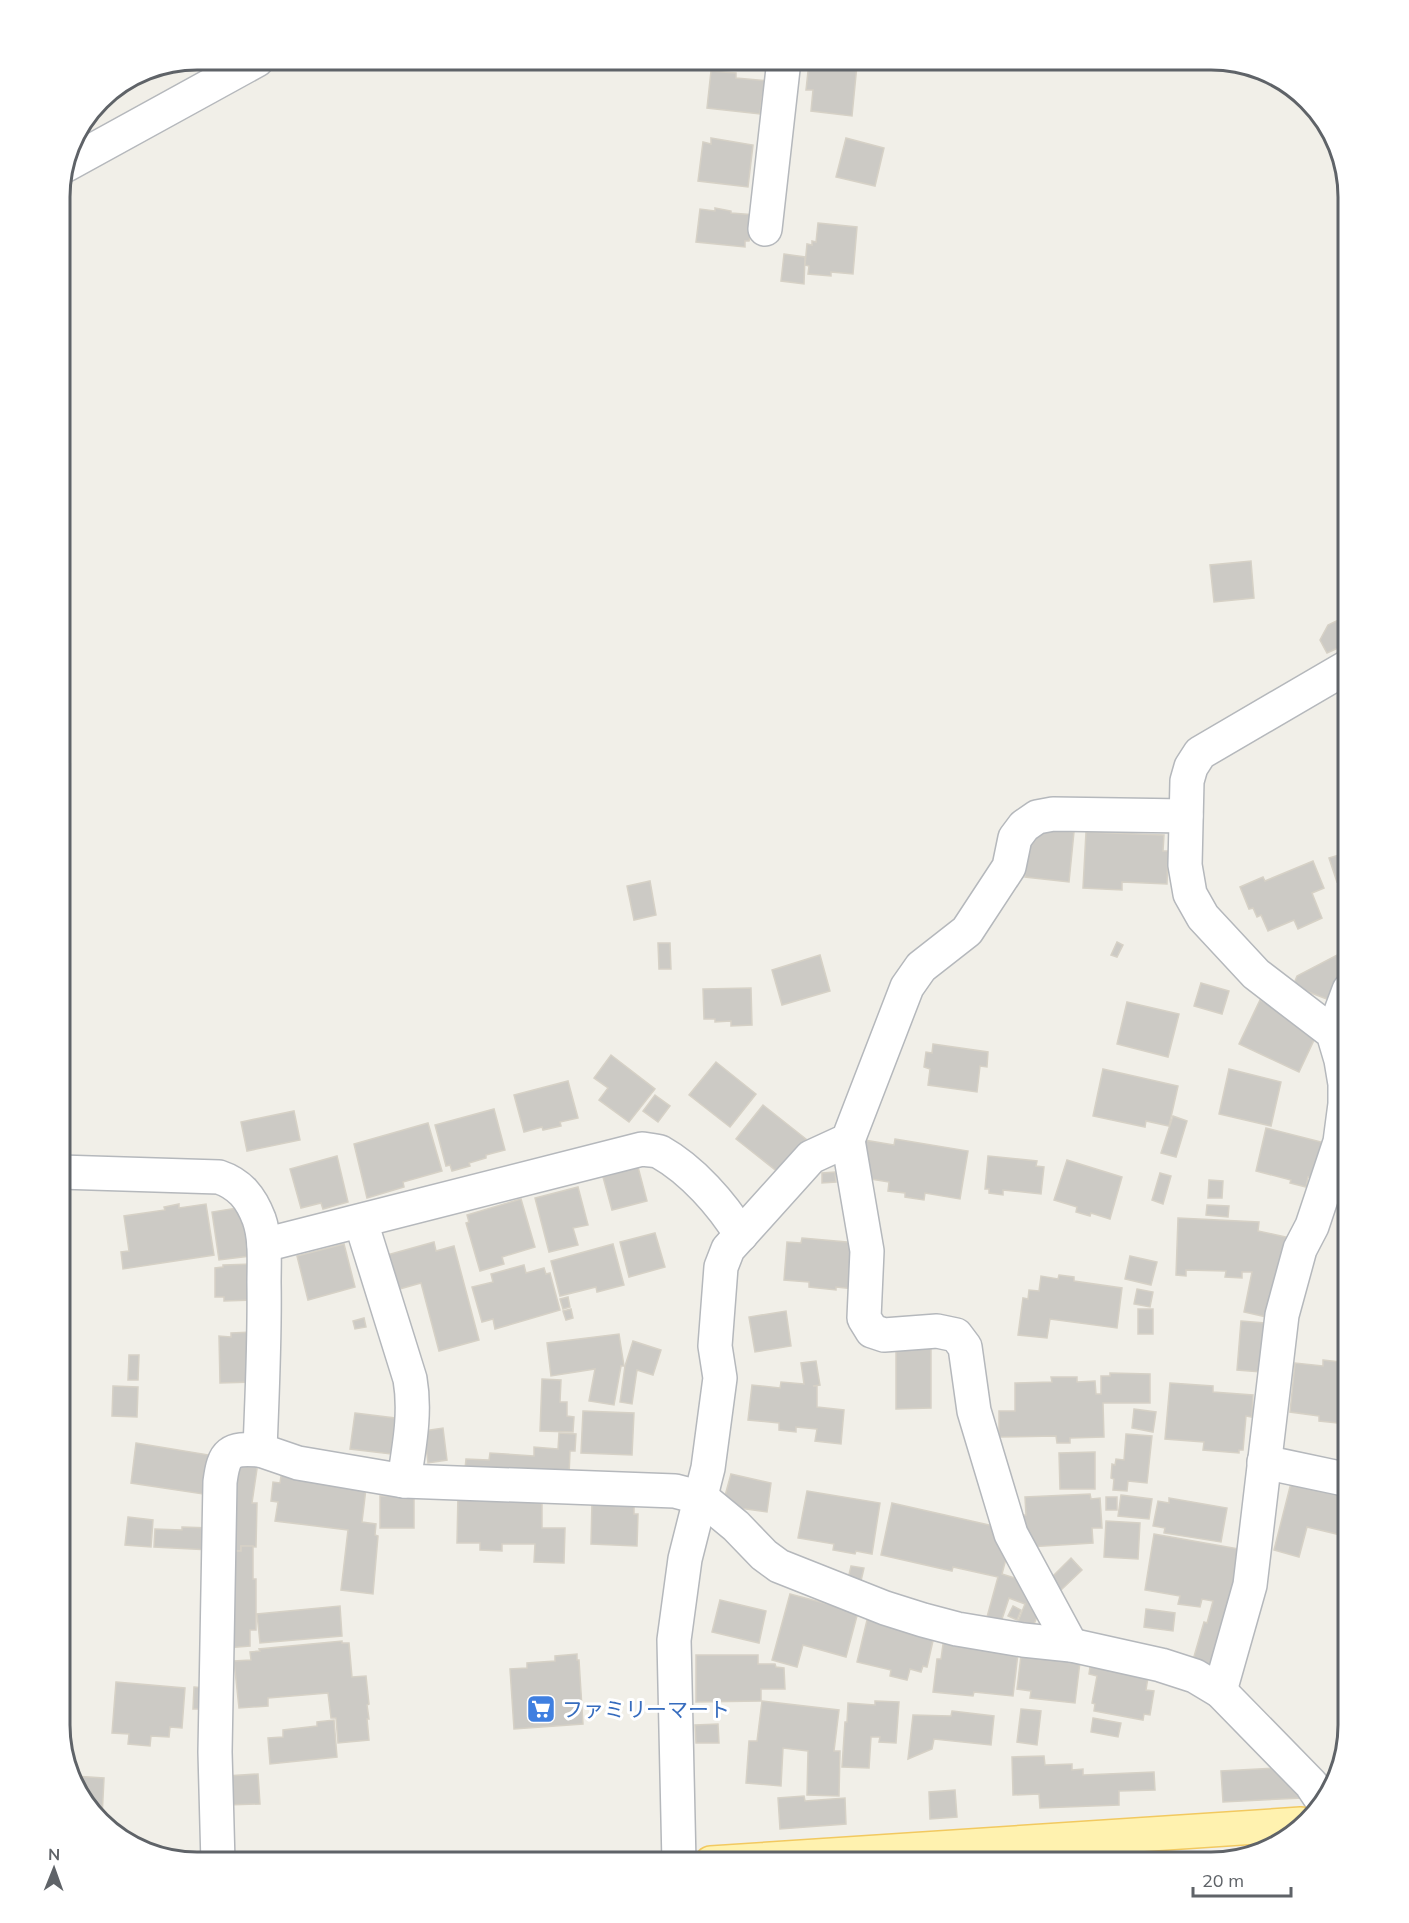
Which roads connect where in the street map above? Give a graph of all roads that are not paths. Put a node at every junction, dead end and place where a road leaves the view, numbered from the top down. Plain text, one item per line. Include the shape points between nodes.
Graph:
1 (237, 71) edge
2 (783, 71) edge
3 (77, 159) edge
4 (765, 229) dead end
5 (1338, 672) edge
6 (1186, 816) junction
7 (1338, 1020) edge
8 (1333, 1033) junction
9 (1338, 1050) edge
10 (848, 1140) junction
11 (1338, 1148) edge
12 (71, 1172) edge
13 (361, 1222) junction
14 (741, 1235) junction
15 (264, 1245) junction
16 (260, 1450) junction
17 (1264, 1462) junction
18 (1338, 1478) edge
19 (404, 1480) junction
20 (702, 1498) junction
21 (1071, 1645) junction
22 (1220, 1691) junction
23 (1318, 1795) edge
24 (1290, 1825) edge
25 (218, 1852) edge
26 (680, 1852) edge
27 (877, 1852) edge

1 - 3 street
2 - 4 street
5 - 6 street via 1200,753 1187,782
6 - 8 street via 1187,881 1203,917 1256,974
6 - 10 street via 1053,814 1037,817 1024,826 1015,838 1009,867 967,931 921,967 907,987
7 - 8 street
8 - 9 street
10 - 14 street via 811,1157
10 - 21 street via 867,1251 864,1318 872,1331 884,1335 937,1331 956,1335 965,1347 974,1411 1011,1534
11 - 17 street via 1312,1226 1300,1249 1282,1315
12 - 15 street via 219,1177 231,1181 251,1203
13 - 14 street via 642,1149 658,1151 701,1183
13 - 15 street
13 - 19 street via 414,1400
14 - 20 street via 728,1249 721,1267 715,1346 720,1378
15 - 16 street
16 - 19 street via 298,1463
16 - 25 street via 230,1452 220,1482 215,1752
17 - 18 street
17 - 22 street via 1250,1585
19 - 20 street via 626,1488 675,1491
20 - 21 street via 764,1555 797,1574 957,1629
20 - 26 street via 685,1559 674,1640
21 - 22 street via 1161,1665 1195,1676
22 - 23 street
24 - 27 main road

